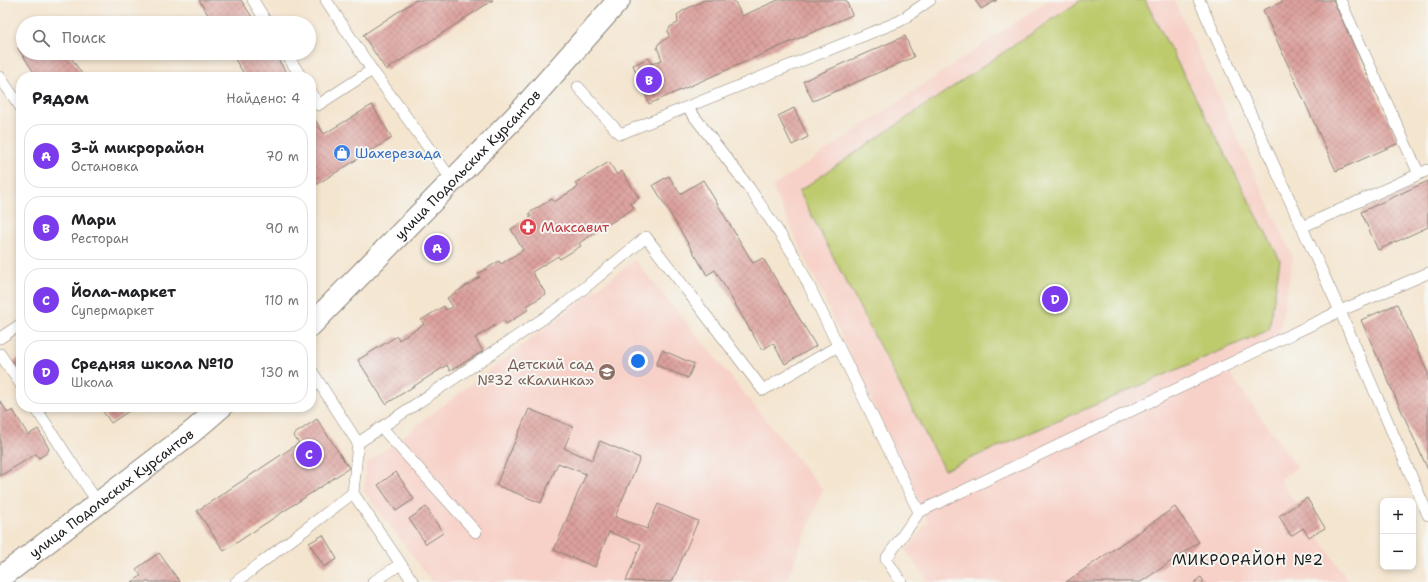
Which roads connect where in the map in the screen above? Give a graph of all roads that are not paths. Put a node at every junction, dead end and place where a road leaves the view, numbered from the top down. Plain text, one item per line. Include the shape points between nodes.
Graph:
1 (253, 0) edge
2 (326, 0) edge
3 (930, 0) edge
4 (1199, 0) edge
5 (1340, 0) edge
6 (617, 1) edge
7 (263, 16) edge
8 (290, 60) edge
9 (372, 70) junction
10 (298, 72) edge
11 (0, 77) edge
12 (578, 87) dead end
13 (16, 101) edge
14 (316, 102) edge
15 (687, 107) junction
16 (1423, 172) edge
17 (452, 180) junction
18 (1302, 227) junction
19 (1428, 273) edge
20 (1340, 311) junction
21 (316, 321) edge
22 (16, 327) edge
23 (0, 338) edge
24 (838, 346) junction
25 (0, 354) edge
26 (16, 378) edge
27 (316, 378) edge
28 (38, 412) edge
29 (215, 412) edge
30 (382, 428) junction
31 (358, 443) junction
32 (353, 493) junction
33 (98, 503) junction
34 (919, 512) junction
35 (1428, 515) edge
36 (476, 532) dead end
37 (401, 564) junction
38 (0, 578) edge
39 (236, 582) edge
40 (374, 582) edge
41 (413, 582) edge
42 (901, 582) edge

1 - 7 lane
2 - 9 lane
3 - 15 lane via 900,21
4 - 18 lane
5 - 16 lane
6 - 17 street, улица Подольских Курсантов via 518,113
8 - 10 lane
9 - 14 lane via 318,105
9 - 17 lane
11 - 13 lane
12 - 15 lane via 620,134
15 - 24 lane via 750,189 794,258
16 - 18 lane
17 - 21 street, улица Подольских Курсантов
18 - 20 lane
19 - 20 lane
20 - 34 lane
20 - 35 lane
22 - 23 lane
24 - 30 lane via 763,390 646,237 565,304
24 - 34 lane
25 - 26 lane
27 - 31 lane
28 - 33 lane
29 - 33 street, улица Подольских Курсантов
30 - 31 lane
30 - 36 lane
31 - 32 lane
32 - 37 lane
32 - 39 lane
33 - 38 street, улица Подольских Курсантов
34 - 42 lane via 886,559
37 - 40 lane
37 - 41 lane

